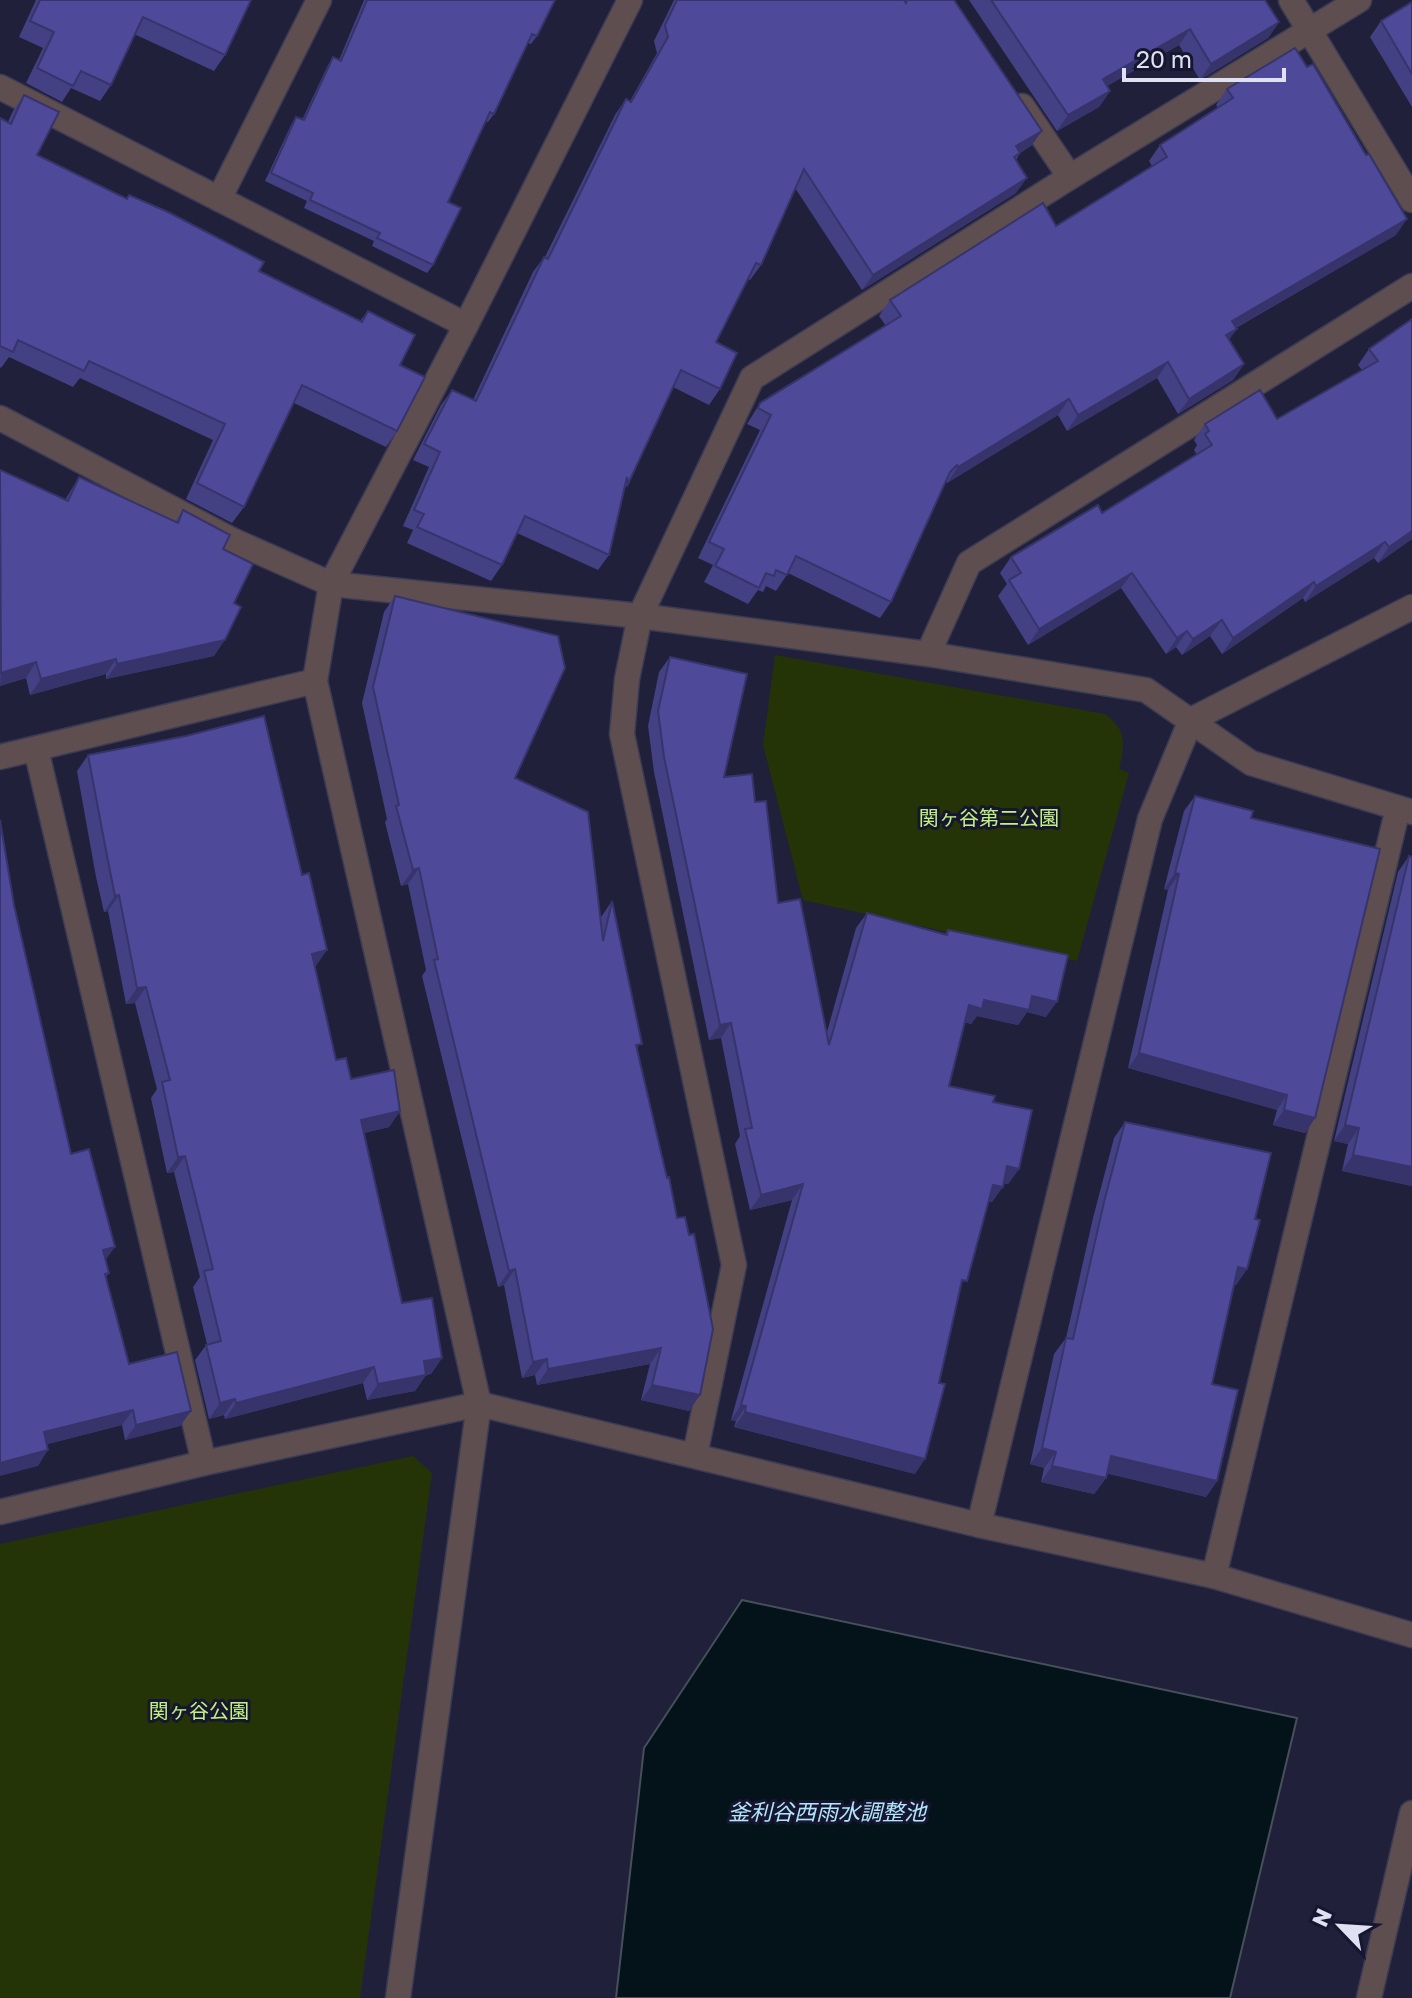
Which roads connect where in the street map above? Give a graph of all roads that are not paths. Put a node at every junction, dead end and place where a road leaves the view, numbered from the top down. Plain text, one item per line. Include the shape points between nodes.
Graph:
1 (319, 0) edge
2 (630, 0) edge
3 (1291, 0) edge
4 (1359, 0) edge
5 (1309, 31) junction
6 (0, 87) edge
7 (1011, 89) edge
8 (1070, 177) junction
9 (219, 199) junction
10 (1412, 200) edge
11 (1412, 286) edge
12 (466, 325) junction
13 (0, 418) edge
14 (331, 584) junction
15 (1412, 607) edge
16 (640, 616) junction
17 (928, 654) junction
18 (315, 681) junction
19 (1191, 720) junction
20 (36, 749) junction
21 (0, 757) edge
22 (1405, 810) edge
23 (479, 1404) junction
24 (695, 1455) junction
25 (204, 1463) junction
26 (0, 1512) edge
27 (979, 1525) junction
28 (1214, 1576) junction
29 (1412, 1635) edge
30 (1412, 1813) edge
31 (398, 1998) edge
32 (1369, 1998) edge

1 - 9 street
2 - 12 street
3 - 5 street
4 - 5 street
5 - 8 street
5 - 10 street
6 - 9 street
7 - 8 street
8 - 16 street via 752,378
9 - 12 street
11 - 17 street via 969,563
12 - 14 street
13 - 14 street via 232,540
14 - 16 street
14 - 18 street
15 - 19 street
16 - 17 street
16 - 24 street via 622,734 734,1265
17 - 19 street via 1146,690
18 - 20 street
18 - 23 street
19 - 22 street via 1251,763
19 - 27 street via 1150,819
20 - 21 street
20 - 25 street
22 - 28 street
23 - 24 street
23 - 25 street
23 - 31 street
24 - 27 street
25 - 26 street
27 - 28 street
28 - 29 street
30 - 32 street

